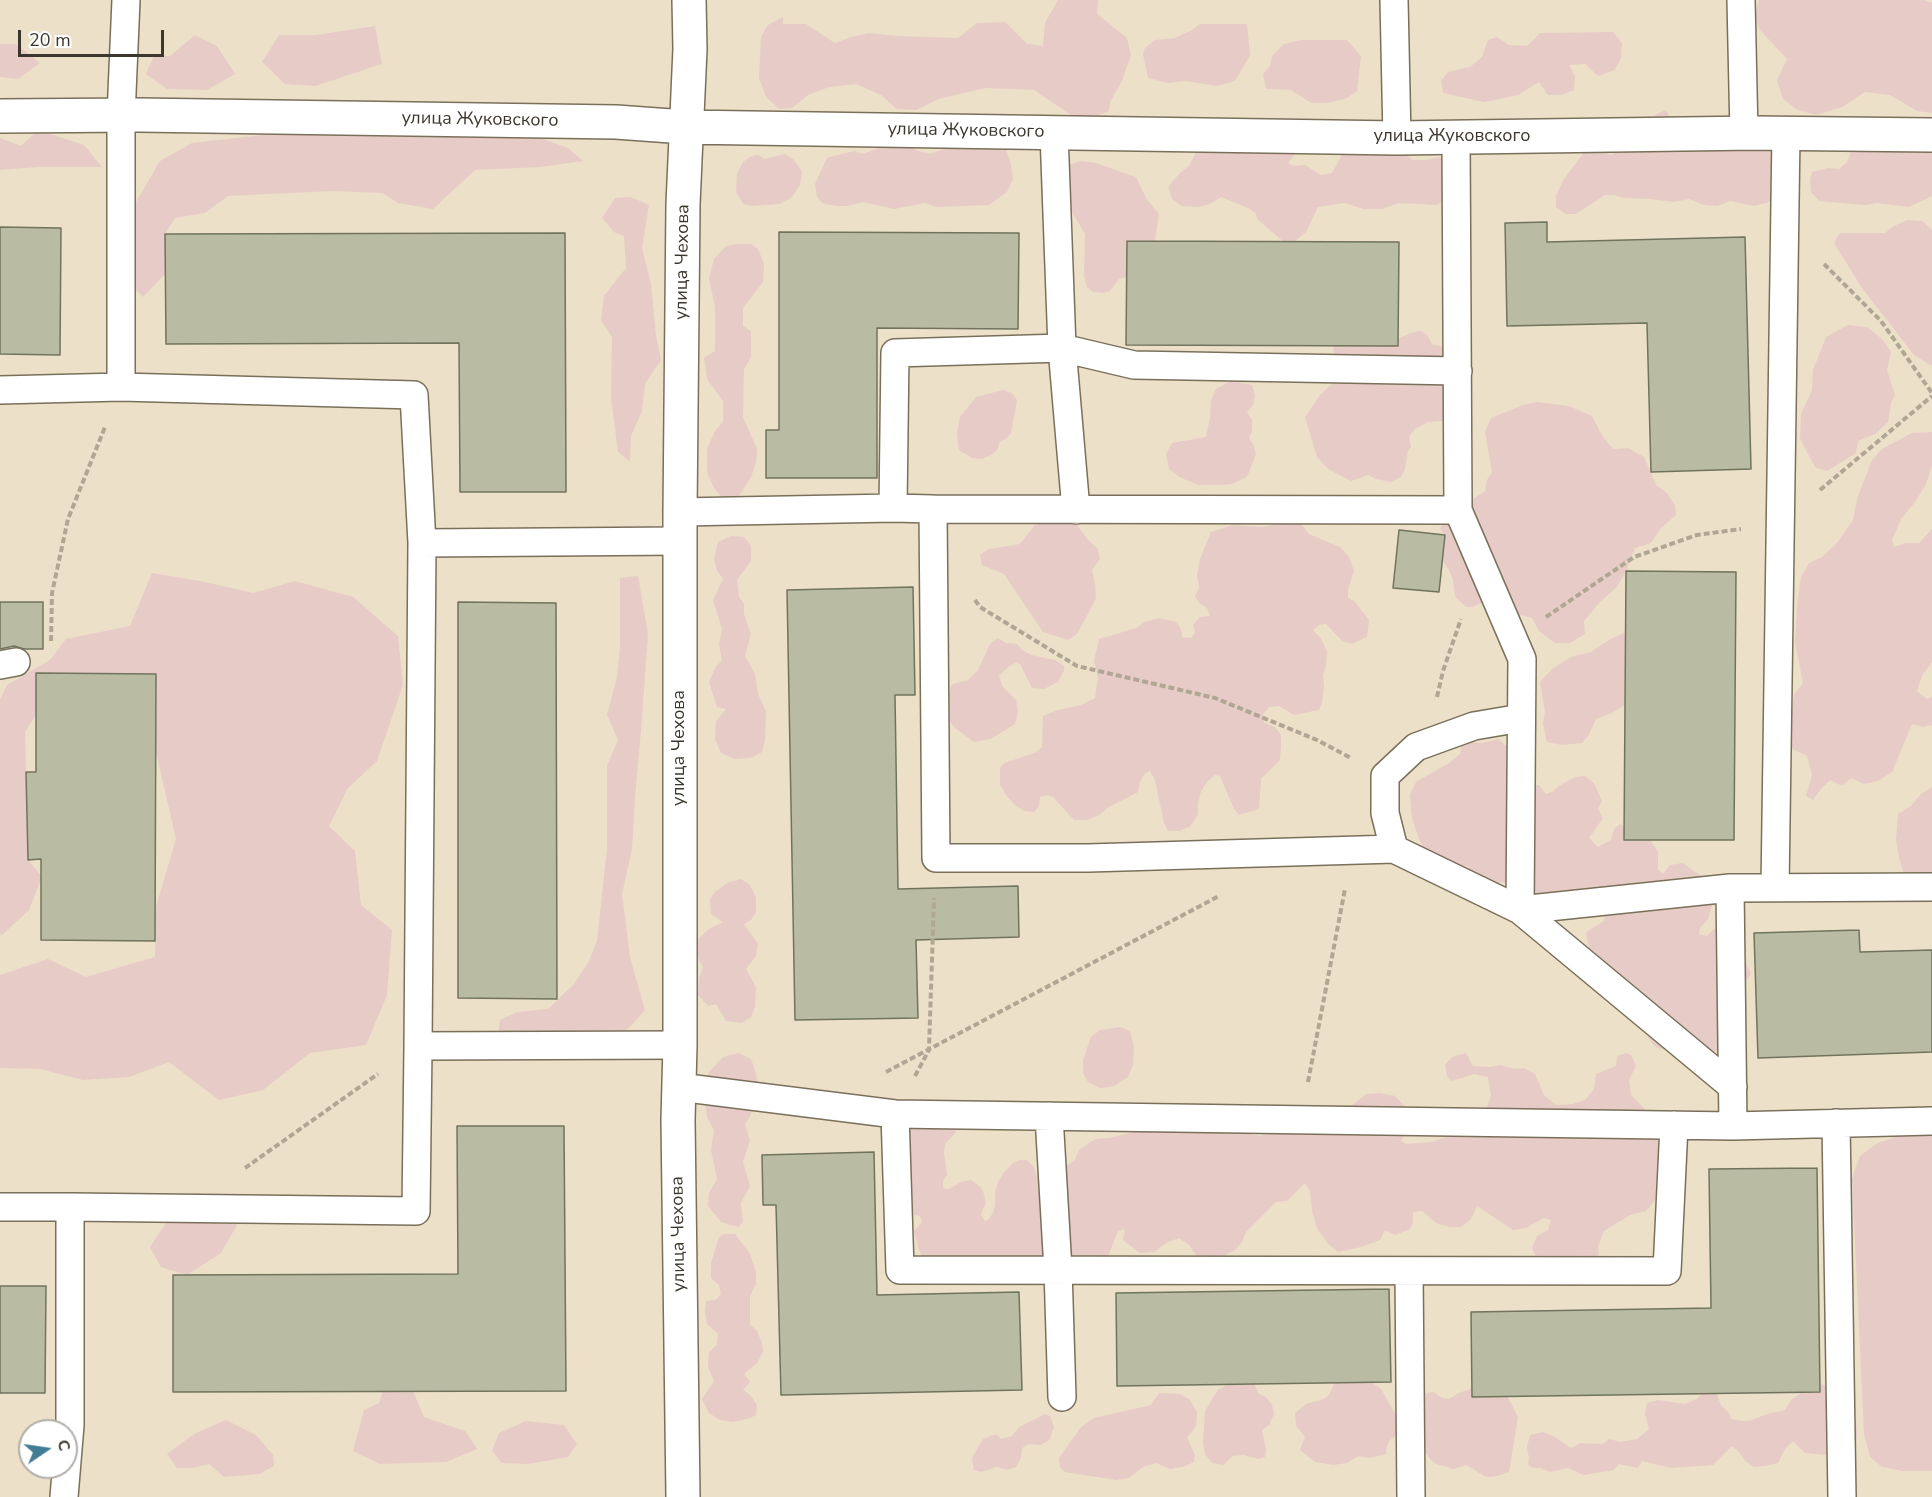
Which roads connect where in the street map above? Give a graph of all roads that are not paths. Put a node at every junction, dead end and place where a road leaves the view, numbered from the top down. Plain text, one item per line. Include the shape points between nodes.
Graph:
1 (126, 0) edge
2 (689, 0) edge
3 (1394, 0) edge
4 (1741, 0) edge
5 (0, 116) edge
6 (121, 116) junction
7 (686, 127) junction
8 (1054, 133) junction
9 (1744, 134) junction
10 (1786, 134) junction
11 (1932, 135) edge
12 (1456, 137) junction
13 (1397, 138) junction
14 (1062, 348) junction
15 (1458, 371) junction
16 (121, 387) junction
17 (0, 390) edge
18 (893, 508) junction
19 (933, 509) junction
20 (1076, 510) junction
21 (1458, 510) junction
22 (680, 527) junction
23 (422, 543) junction
24 (1521, 718) junction
25 (1394, 849) junction
26 (1932, 887) edge
27 (1730, 888) junction
28 (1775, 888) junction
29 (1520, 909) junction
30 (680, 1045) junction
31 (418, 1046) junction
32 (679, 1087) junction
33 (1732, 1087) junction
34 (895, 1114) junction
35 (1049, 1116) junction
36 (1932, 1121) edge
37 (1836, 1123) junction
38 (1674, 1125) junction
39 (1733, 1126) junction
40 (0, 1207) edge
41 (70, 1208) junction
42 (1058, 1270) junction
43 (1409, 1270) junction
44 (1062, 1397) dead end
45 (64, 1497) edge
46 (683, 1497) edge
47 (1411, 1497) edge
48 (1842, 1497) edge

1 - 6 lane
2 - 7 street, улица Чехова
3 - 13 lane
4 - 9 lane
5 - 6 street, улица Жуковского
6 - 7 street, улица Жуковского via 604,122
6 - 16 lane
7 - 8 street, улица Жуковского
7 - 22 street, улица Чехова
8 - 13 street, улица Жуковского
8 - 14 lane
9 - 10 street, улица Жуковского
9 - 12 street, улица Жуковского
10 - 11 street, улица Жуковского
10 - 28 lane
12 - 13 street, улица Жуковского
12 - 15 lane
14 - 15 lane via 1134,365
14 - 18 lane via 895,353
14 - 20 lane
15 - 21 lane
16 - 17 lane
16 - 23 lane via 414,395
18 - 19 lane
18 - 22 lane
19 - 20 lane
19 - 25 lane via 936,858
20 - 21 lane
21 - 24 lane via 1522,659
22 - 23 lane
22 - 30 street, улица Чехова
23 - 31 lane
24 - 25 lane via 1474,726 1416,747 1385,776 1386,813
24 - 29 lane
25 - 29 lane
26 - 28 lane
27 - 28 lane
27 - 29 lane
27 - 33 lane
29 - 33 lane
30 - 31 lane
30 - 32 street, улица Чехова
31 - 41 lane via 416,1211
32 - 34 lane
32 - 46 street, улица Чехова
33 - 39 lane
34 - 35 lane
34 - 42 lane via 900,1270
35 - 38 lane
35 - 42 lane
36 - 37 lane
37 - 39 lane
37 - 48 lane
38 - 39 lane
38 - 43 lane via 1667,1271
40 - 41 lane
41 - 45 lane via 70,1425
42 - 43 lane
42 - 44 lane
43 - 47 lane

